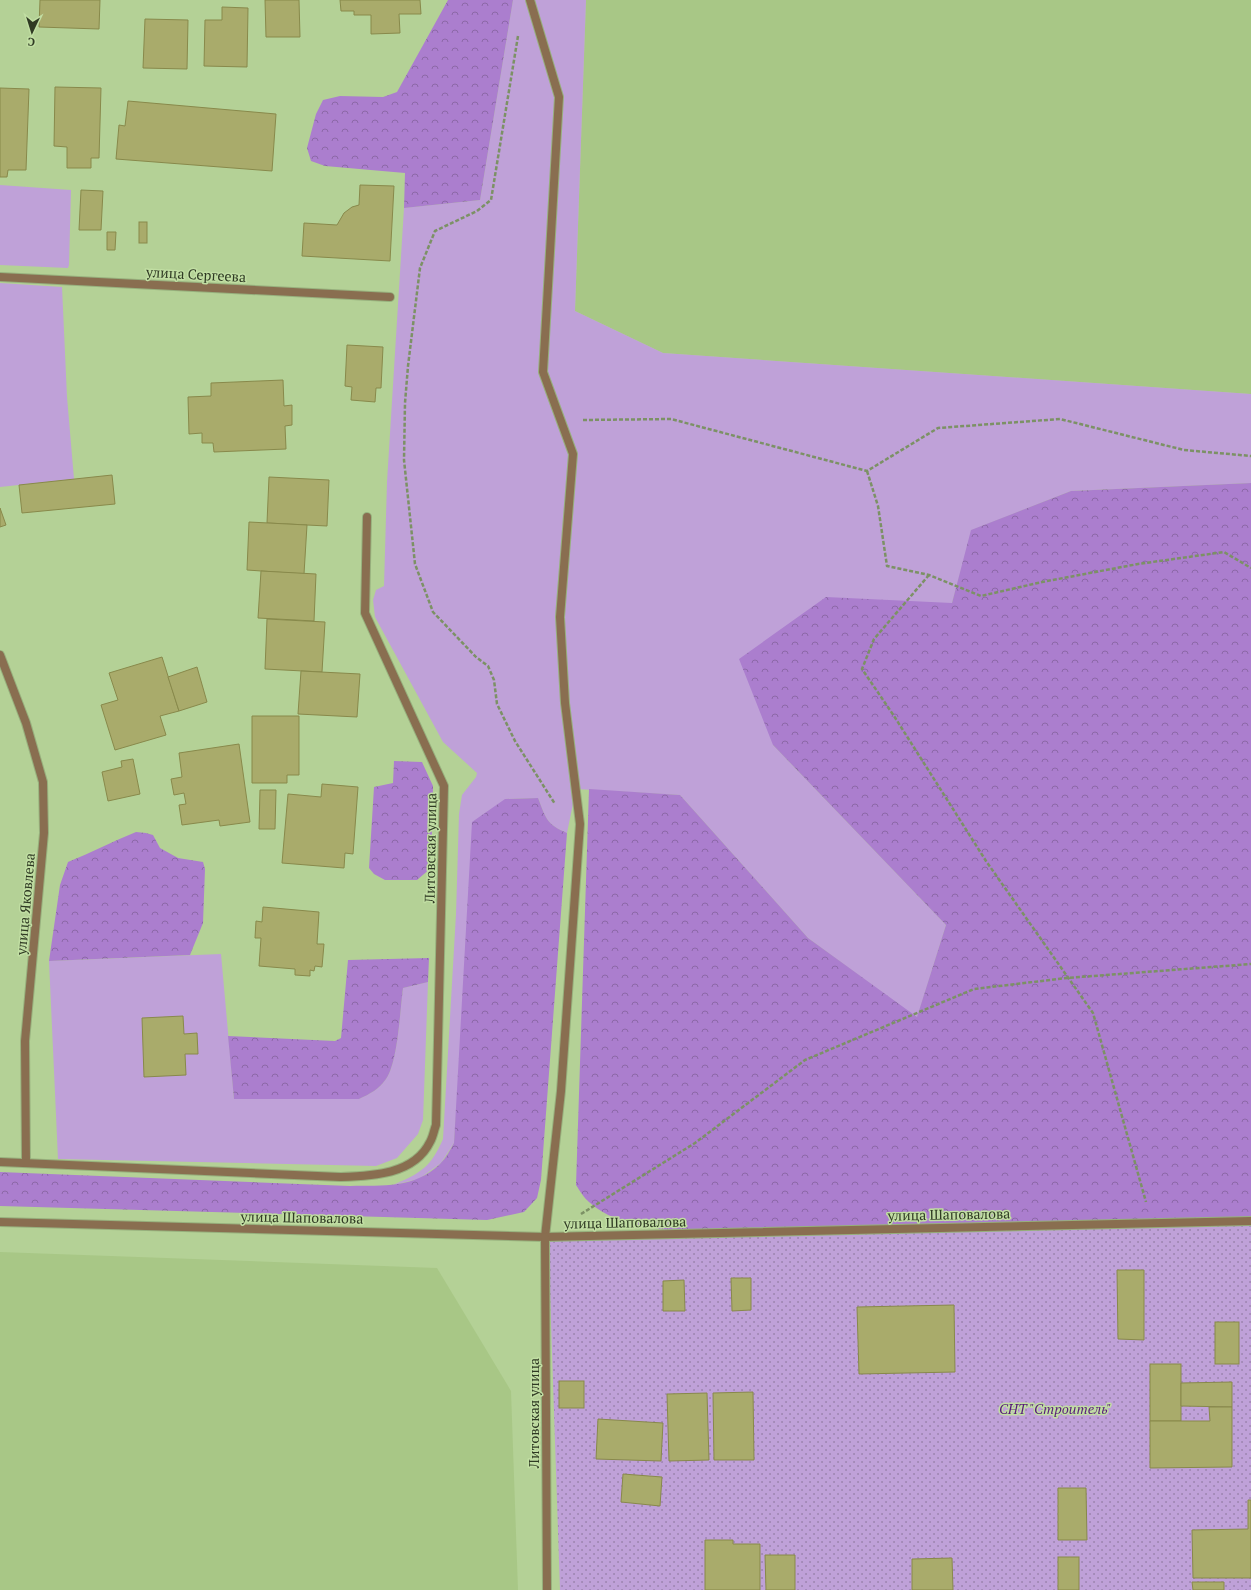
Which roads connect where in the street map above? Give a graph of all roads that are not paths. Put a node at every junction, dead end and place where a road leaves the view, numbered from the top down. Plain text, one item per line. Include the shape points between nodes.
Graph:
1 (530, 0) edge
2 (0, 277) edge
3 (390, 297) dead end
4 (367, 517) dead end
5 (0, 655) edge
6 (0, 1162) edge
7 (26, 1163) junction
8 (1251, 1221) edge
9 (0, 1222) edge
10 (544, 1237) junction
11 (547, 1590) edge

1 - 10 street, Литовская улица via 559,97 543,372 573,454 560,617 565,703 580,824 561,1091
2 - 3 street, улица Сергеева
4 - 7 street, Литовская улица via 365,613 444,786 436,1125 430,1143 419,1157 405,1167 366,1176
5 - 7 street, улица Яковлева via 26,723 43,782 44,833 25,1041
6 - 7 street, Литовская улица
8 - 10 street, улица Шаповалова
9 - 10 street, улица Шаповалова
10 - 11 street, Литовская улица

